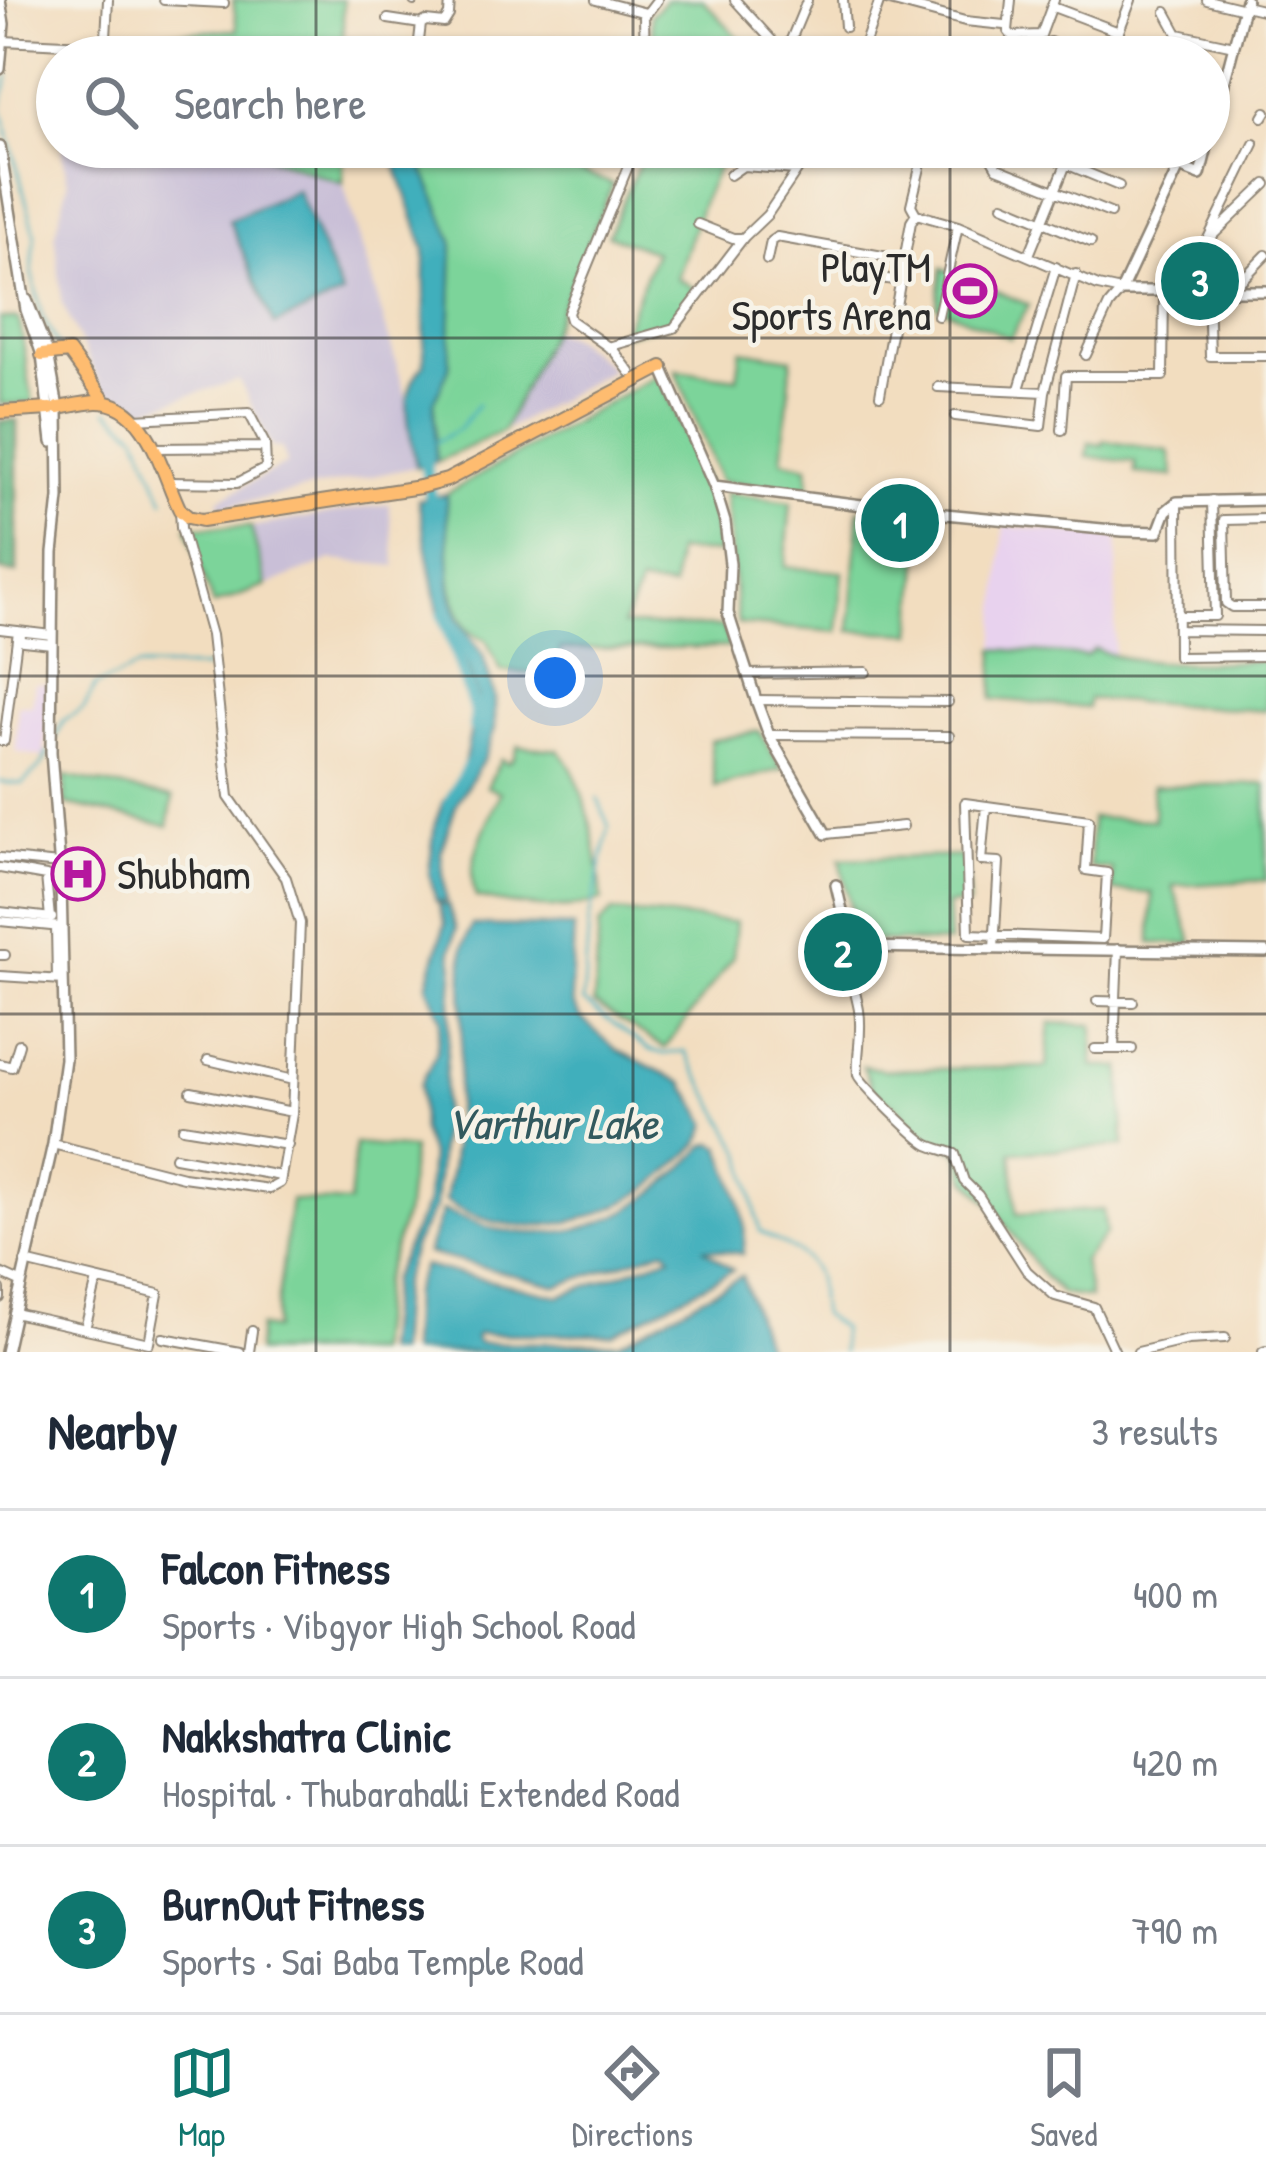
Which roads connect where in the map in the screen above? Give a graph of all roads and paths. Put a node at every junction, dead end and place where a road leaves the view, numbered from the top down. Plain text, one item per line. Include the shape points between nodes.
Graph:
1 (0, 0) edge
2 (108, 0) edge
3 (164, 0) edge
4 (450, 0) edge
5 (596, 0) edge
6 (657, 0) edge
7 (735, 0) edge
8 (843, 0) edge
9 (888, 0) edge
10 (1011, 0) edge
11 (1207, 0) edge
12 (807, 1) edge
13 (1129, 1) edge
14 (224, 3) dead end
15 (1053, 4) edge
16 (1245, 5) edge
17 (1266, 11) edge
18 (1166, 12) dead end
19 (646, 13) junction
20 (388, 19) dead end
21 (422, 24) junction
22 (1004, 25) dead end
23 (845, 27) dead end
24 (1119, 32) junction
25 (106, 36) edge
26 (420, 36) edge
27 (645, 36) edge
28 (768, 36) edge
29 (794, 36) edge
30 (870, 36) edge
31 (1117, 36) edge
32 (1187, 36) edge
33 (3, 41) junction
34 (36, 44) edge
35 (1230, 45) edge
36 (1234, 46) junction
37 (1230, 62) edge
38 (0, 70) edge
39 (1254, 144) dead end
40 (0, 147) edge
41 (627, 168) edge
42 (740, 168) edge
43 (770, 168) edge
44 (920, 168) edge
45 (997, 168) edge
46 (1064, 168) edge
47 (1078, 168) edge
48 (1179, 168) edge
49 (798, 170) joint
50 (730, 176) dead end
51 (1266, 184) edge
52 (1119, 186) dead end
53 (1054, 192) junction
54 (1003, 206) dead end
55 (1110, 213) dead end
56 (916, 214) junction
57 (1042, 223) junction
58 (698, 224) dead end
59 (958, 226) junction
60 (744, 237) junction
61 (1207, 241) junction
62 (1091, 242) dead end
63 (1029, 255) junction
64 (1266, 255) edge
65 (767, 260) dead end
66 (904, 260) junction
67 (1056, 267) junction
68 (1076, 274) junction
69 (866, 276) dead end
70 (901, 281) junction
71 (1121, 291) junction
72 (1231, 291) junction
73 (1266, 291) edge
74 (1164, 292) junction
75 (1182, 292) junction
76 (1208, 292) junction
77 (938, 316) dead end
78 (52, 352) junction
79 (614, 352) junction
80 (1086, 355) dead end
81 (1266, 356) edge
82 (653, 367) junction
83 (630, 372) junction
84 (938, 386) dead end
85 (1018, 389) junction
86 (1045, 392) junction
87 (880, 394) dead end
88 (98, 403) junction
89 (54, 408) junction
90 (0, 412) edge
91 (955, 416) dead end
92 (133, 419) junction
93 (1062, 430) dead end
94 (265, 447) junction
95 (154, 448) junction
96 (446, 476) junction
97 (168, 482) junction
98 (714, 486) junction
99 (1212, 500) junction
100 (1262, 500) edge
101 (1177, 502) junction
102 (178, 505) junction
103 (1262, 519) edge
104 (1224, 520) junction
105 (1219, 556) dead end
106 (1266, 607) edge
107 (1178, 616) junction
108 (0, 629) edge
109 (1180, 630) junction
110 (18, 631) junction
111 (1266, 631) edge
112 (54, 640) junction
113 (1181, 643) dead end
114 (1266, 656) edge
115 (866, 672) dead end
116 (748, 674) junction
117 (756, 700) junction
118 (948, 702) dead end
119 (770, 735) junction
120 (949, 736) dead end
121 (0, 741) edge
122 (986, 806) junction
123 (903, 826) dead end
124 (826, 834) joint
125 (0, 858) edge
126 (59, 864) junction
127 (0, 868) edge
128 (836, 885) dead end
129 (0, 916) edge
130 (57, 922) junction
131 (995, 934) junction
132 (1051, 936) junction
133 (854, 947) junction
134 (1118, 948) junction
135 (994, 949) junction
136 (1051, 949) junction
137 (1266, 952) edge
138 (0, 976) edge
139 (60, 980) junction
140 (1097, 1001) dead end
141 (1116, 1002) junction
142 (1133, 1002) dead end
143 (19, 1044) dead end
144 (1095, 1048) dead end
145 (1114, 1049) junction
146 (1132, 1049) dead end
147 (208, 1060) dead end
148 (0, 1064) edge
149 (292, 1081) junction
150 (191, 1092) dead end
151 (292, 1112) junction
152 (184, 1128) dead end
153 (53, 1144) junction
154 (288, 1145) junction
155 (175, 1157) dead end
156 (281, 1176) junction
157 (24, 1262) junction
158 (0, 1273) edge
159 (97, 1280) junction
160 (20, 1282) junction
161 (0, 1289) edge
162 (0, 1298) edge
163 (14, 1312) junction
164 (85, 1329) junction
165 (252, 1331) dead end
166 (1225, 1337) dead end
167 (164, 1338) dead end
168 (6, 1352) edge
169 (244, 1352) edge
170 (1114, 1352) edge
171 (1138, 1352) edge

1 - 33 street
2 - 25 street
3 - 14 street
4 - 21 street via 444,22
5 - 19 street
6 - 19 street
7 - 28 street
8 - 23 street
9 - 22 street
9 - 30 street
10 - 15 street via 1012,36 1041,35
11 - 16 street
12 - 29 street
13 - 24 street
15 - 24 street
16 - 17 street
16 - 36 street
18 - 32 street
19 - 27 street
20 - 21 street
21 - 26 street
24 - 31 street
33 - 34 street
33 - 38 street
35 - 36 street
36 - 37 street
39 - 61 street
40 - 78 street via 27,300
41 - 79 street via 568,314
42 - 50 street
43 - 49 street
44 - 56 street
45 - 53 street
46 - 53 street
47 - 52 street
48 - 71 street
49 - 60 street
51 - 61 street
53 - 55 street
53 - 57 street
54 - 57 street
56 - 59 street
56 - 66 street
57 - 62 street
57 - 63 street
58 - 60 street
59 - 63 street
59 - 77 street
60 - 79 street via 674,328
61 - 75 street
63 - 67 street
64 - 72 street
65 - 66 street via 776,237
66 - 70 street
67 - 68 street
67 - 85 street
68 - 71 street
68 - 86 street
69 - 70 street
70 - 87 street
71 - 74 street
71 - 80 street
72 - 73 street
72 - 76 street
74 - 75 street
74 - 93 street via 1163,376 1066,376
75 - 76 street
76 - 81 street via 1210,356
78 - 88 main road via 74,356
78 - 89 street
79 - 83 street
82 - 83 main road
82 - 96 main road
82 - 98 street
83 - 96 main road
84 - 85 street
85 - 86 street
86 - 91 street via 1041,426
88 - 89 main road
88 - 92 main road
89 - 90 main road
89 - 112 street
92 - 94 street via 249,413
92 - 95 main road
94 - 95 street
94 - 97 street via 265,470 248,480
95 - 97 main road
96 - 102 main road via 212,512
97 - 102 main road
98 - 101 street via 1123,531 1158,532
98 - 116 street via 727,543 728,613
99 - 100 street
99 - 101 street
99 - 107 street via 1215,616
100 - 103 street
101 - 107 street
102 - 149 street via 211,635 230,797 286,878 300,923
103 - 104 street
104 - 105 street
104 - 106 street via 1226,603
107 - 109 street
108 - 110 street
109 - 111 street
109 - 113 street
109 - 114 street via 1178,656
110 - 112 street via 23,641
110 - 121 street
112 - 126 street
115 - 116 street
116 - 117 street
117 - 118 street
117 - 119 street
119 - 120 street
119 - 124 street
122 - 131 street via 981,861 999,862
122 - 131 street via 964,803 970,934
122 - 132 street via 1089,820 1086,870 1107,873 1103,939
123 - 124 street
125 - 126 street
126 - 130 street
127 - 130 street via 46,876
128 - 133 street
129 - 130 street
130 - 139 street
131 - 132 street
131 - 135 street
132 - 136 street
133 - 135 street
133 - 170 street via 848,961 861,1020 862,1085 910,1133 955,1154 964,1181 1027,1271 1055,1296 1094,1307
134 - 136 street
134 - 137 street
134 - 141 street
135 - 136 street
138 - 139 street
139 - 153 street via 64,1059
140 - 141 street
141 - 142 street
141 - 145 street
143 - 148 street via 12,1067
144 - 145 street
145 - 146 street
147 - 149 street
149 - 151 street
150 - 151 street
151 - 154 street
152 - 154 street
153 - 156 street via 244,1186 274,1188
153 - 157 street
154 - 156 street
155 - 156 street
157 - 159 street
157 - 160 street
158 - 160 street
159 - 164 street
159 - 164 street via 158,1294 149,1343
160 - 163 street
161 - 162 street
163 - 164 street
163 - 168 street
165 - 169 street
166 - 171 street
167 - 169 street

